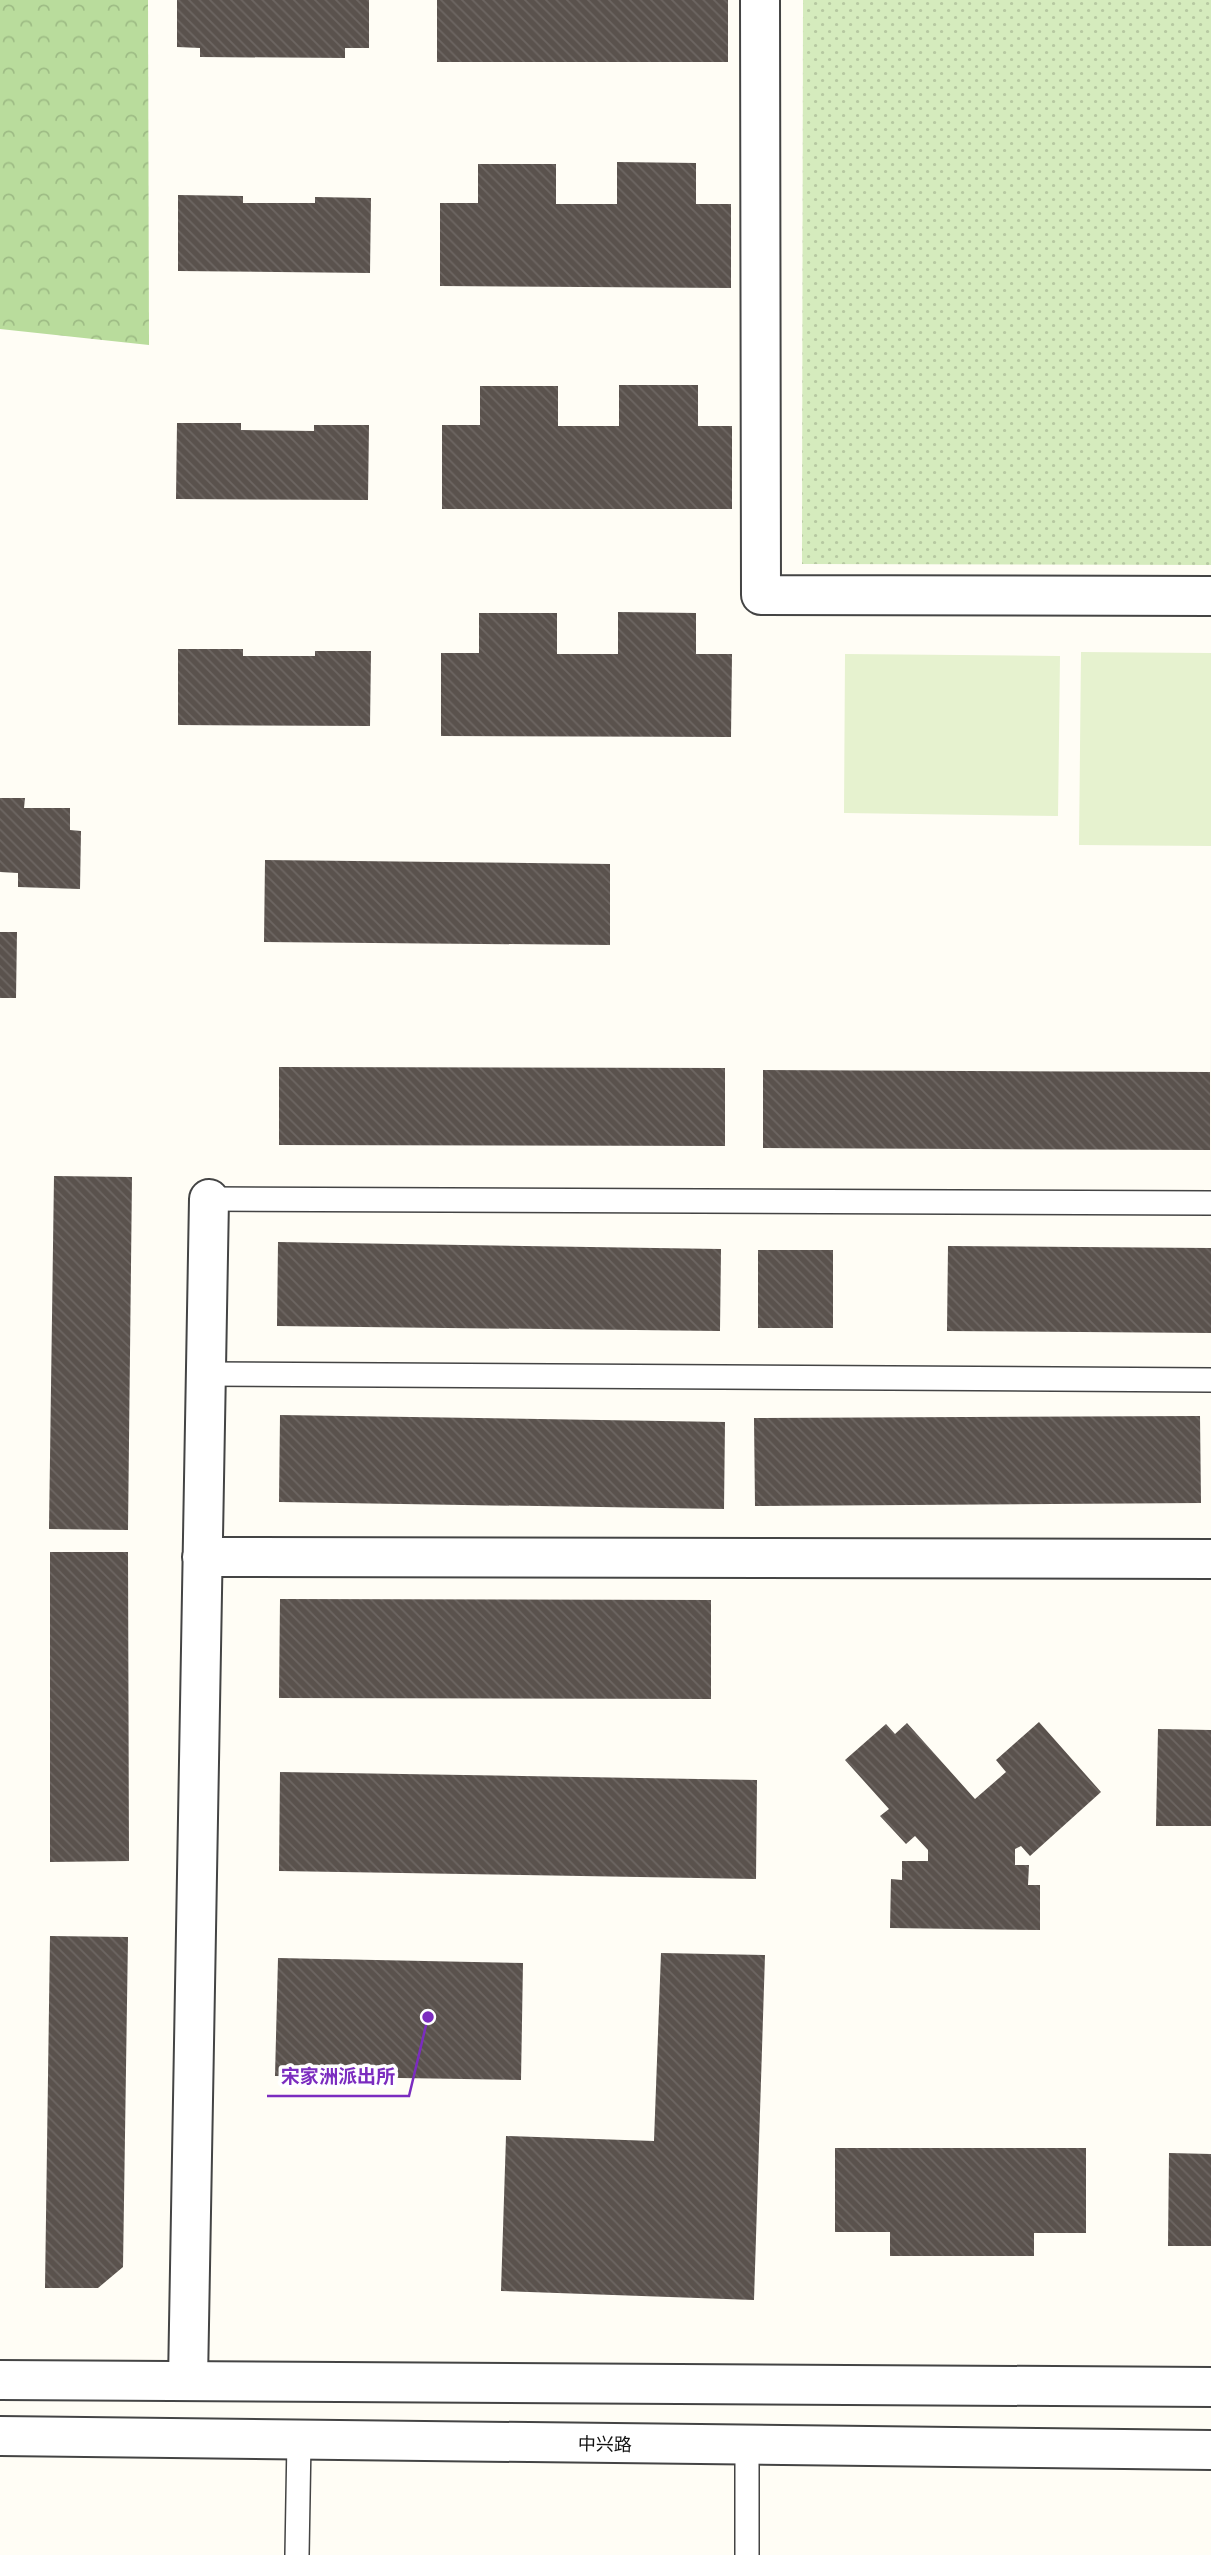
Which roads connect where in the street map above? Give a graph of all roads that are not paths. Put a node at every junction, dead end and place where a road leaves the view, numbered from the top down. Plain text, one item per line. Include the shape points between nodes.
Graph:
1 (760, 0) edge
2 (1211, 596) edge
3 (209, 1199) joint
4 (1211, 1203) edge
5 (205, 1374) junction
6 (1211, 1380) edge
7 (202, 1557) junction
8 (1211, 1559) edge
9 (0, 2380) edge
10 (188, 2381) junction
11 (1211, 2387) edge
12 (0, 2436) edge
13 (299, 2440) junction
14 (747, 2445) junction
15 (1211, 2450) edge
16 (297, 2555) edge
17 (747, 2555) edge

1 - 2 street via 761,595
3 - 4 lane
3 - 5 street
5 - 6 lane
5 - 7 street
7 - 8 street
7 - 10 street
9 - 10 street
10 - 11 street
12 - 13 street, 中兴路
13 - 14 street, 中兴路
13 - 16 lane
14 - 15 street, 中兴路
14 - 17 lane

